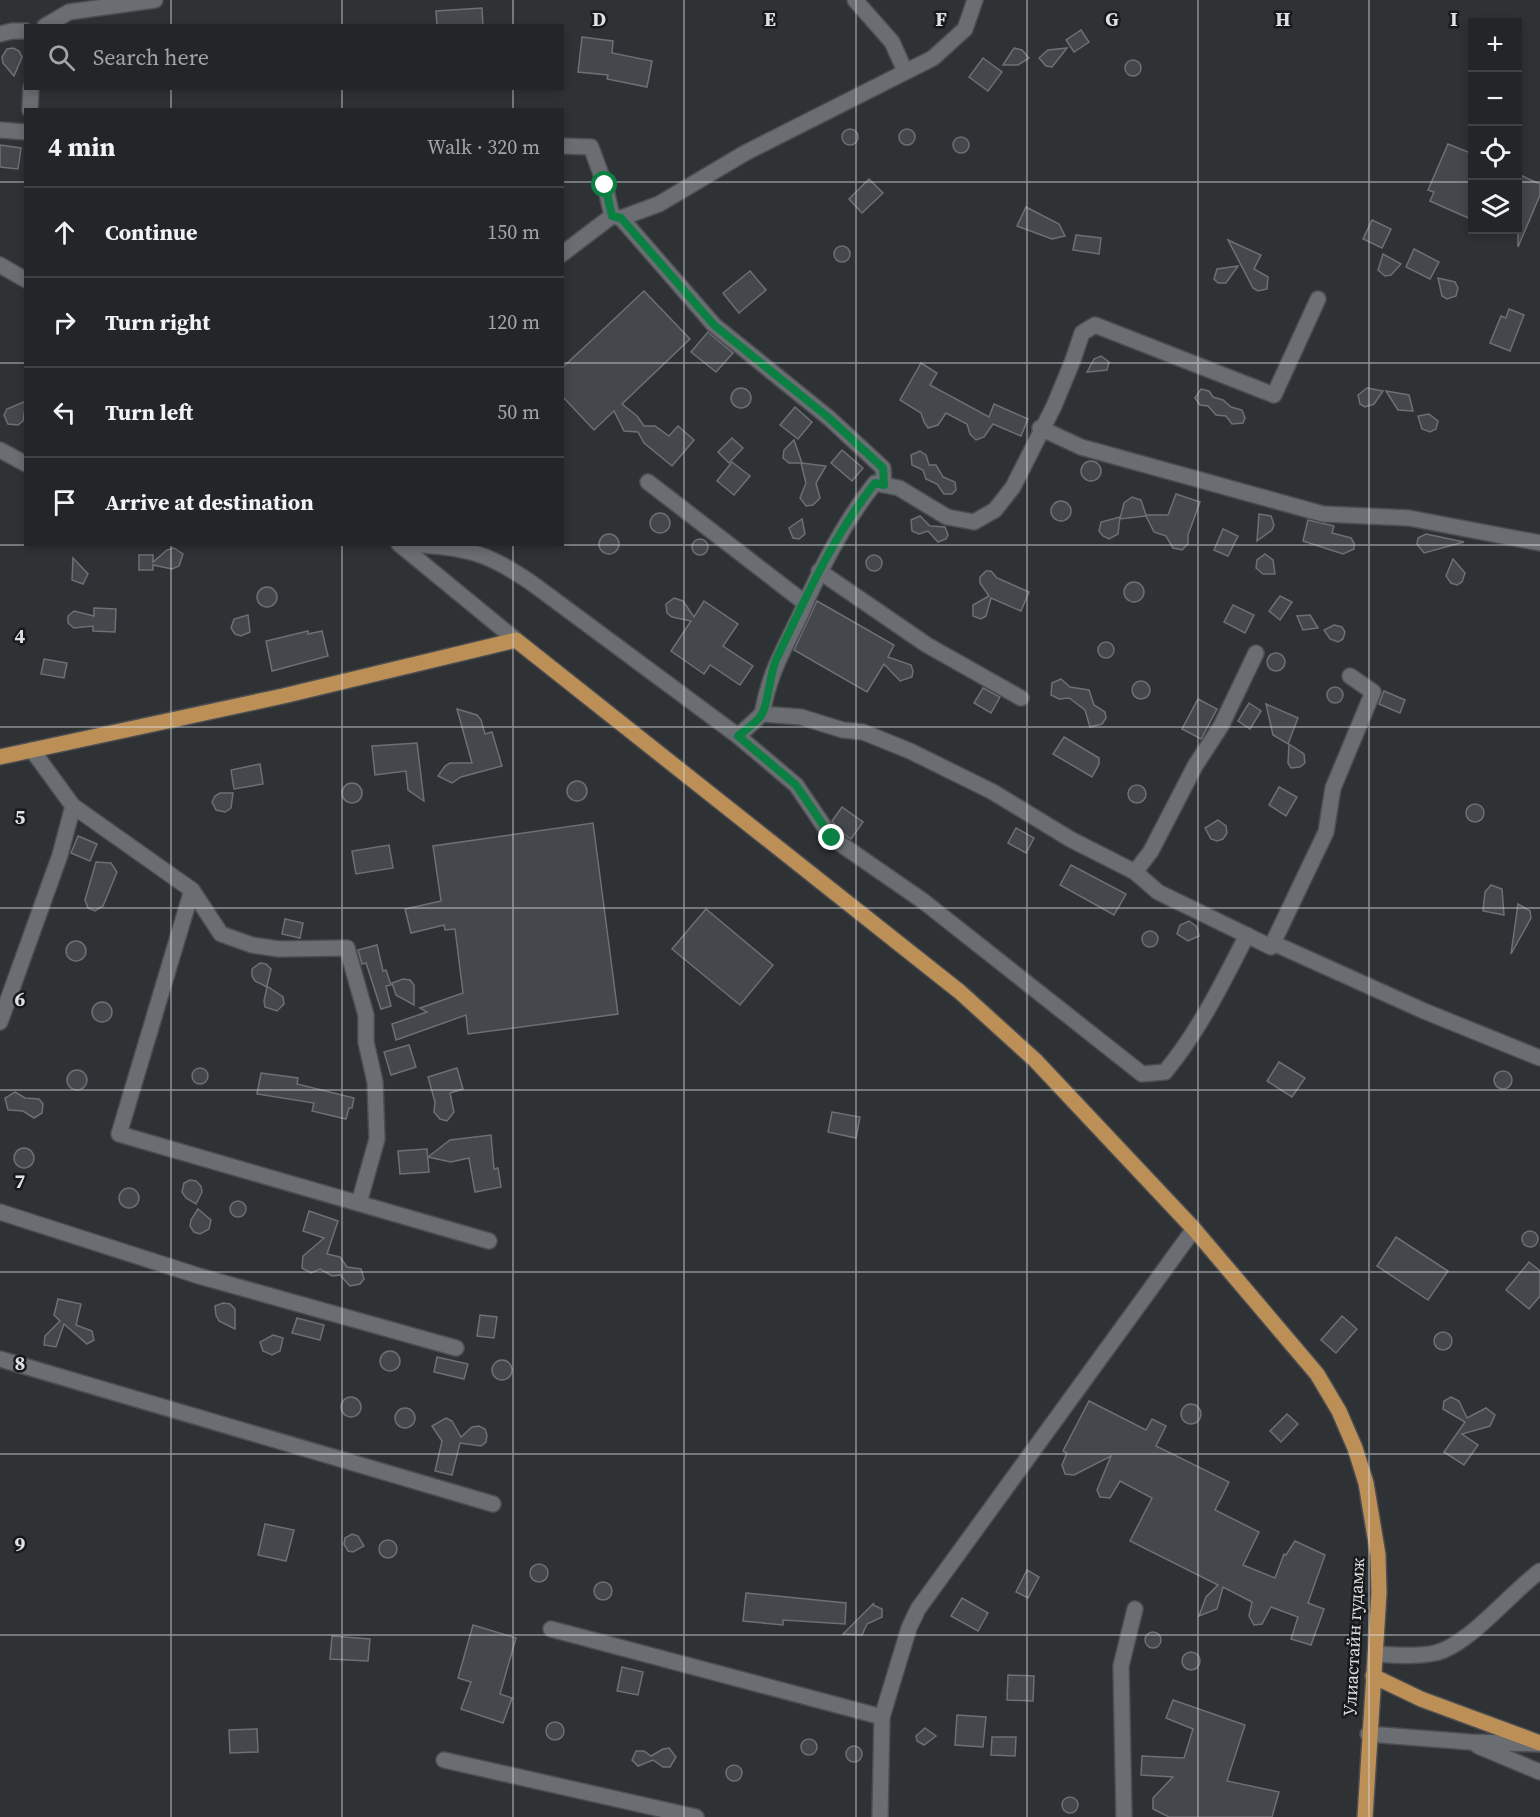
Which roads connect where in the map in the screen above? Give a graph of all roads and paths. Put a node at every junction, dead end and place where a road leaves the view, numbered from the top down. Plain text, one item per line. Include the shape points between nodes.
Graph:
1 (155, 0) edge
2 (855, 0) edge
3 (975, 0) edge
4 (69, 6) edge
5 (47, 24) edge
6 (24, 31) edge
7 (0, 34) edge
8 (905, 71) junction
9 (31, 90) edge
10 (30, 108) edge
11 (0, 130) edge
12 (24, 132) edge
13 (564, 146) edge
14 (616, 217) junction
15 (564, 253) edge
16 (0, 265) edge
17 (24, 279) edge
18 (1318, 299) dead end
19 (1040, 428) junction
20 (0, 450) edge
21 (24, 463) edge
22 (648, 482) dead end
23 (884, 485) junction
24 (1540, 543) edge
25 (401, 546) edge
26 (436, 546) edge
27 (819, 571) junction
28 (805, 603) junction
29 (516, 640) junction
30 (1256, 652) dead end
31 (1350, 676) dead end
32 (1021, 698) dead end
33 (762, 714) junction
34 (738, 736) junction
35 (32, 750) junction
36 (0, 757) edge
37 (73, 806) junction
38 (1135, 872) junction
39 (192, 890) junction
40 (1247, 935) junction
41 (1273, 943) junction
42 (0, 1022) edge
43 (1540, 1058) edge
44 (359, 1203) junction
45 (0, 1212) edge
46 (1194, 1229) junction
47 (489, 1240) dead end
48 (456, 1348) dead end
49 (0, 1359) edge
50 (493, 1504) dead end
51 (1540, 1571) edge
52 (1135, 1609) dead end
53 (551, 1629) dead end
54 (1375, 1654) junction
55 (1373, 1676) junction
56 (882, 1717) junction
57 (1368, 1734) junction
58 (1470, 1742) junction
59 (1540, 1743) edge
60 (444, 1760) dead end
61 (1536, 1771) edge
62 (696, 1817) edge
63 (880, 1817) edge
64 (1124, 1817) edge
65 (1365, 1817) edge

1 - 4 street
2 - 8 street via 892,42
3 - 8 street via 965,29 933,58
4 - 5 street
6 - 7 street
8 - 14 street via 745,153 659,204
9 - 10 street
11 - 12 street
13 - 14 street via 591,147
14 - 15 street
14 - 23 street via 714,325 829,418 883,468
16 - 17 street
18 - 19 street via 1274,394 1095,325 1082,333 1054,406
19 - 23 street via 1013,487 995,510 974,522 947,517 899,488
19 - 24 street via 1081,447 1323,514 1409,518
20 - 21 street
22 - 28 street
23 - 27 street via 875,483 851,513
25 - 29 street
26 - 34 street via 464,548 505,564
27 - 28 street
27 - 32 street via 927,645
28 - 33 street via 768,681
29 - 35 main road
29 - 46 main road, Улиастайн гудамж via 960,992 1035,1060
30 - 38 street via 1221,726 1195,766 1151,851
31 - 41 street via 1373,692 1333,788 1326,832
33 - 34 street
33 - 38 street via 801,717 863,732 910,751 993,792 1070,839
34 - 40 street via 796,785 832,838 923,901 1142,1074 1165,1072 1179,1055
35 - 36 main road
35 - 37 street
37 - 39 street
37 - 42 street via 60,855
38 - 40 street via 1158,891
39 - 44 street via 220,934 279,949 347,948 366,1015 366,1042 375,1082 377,1139
39 - 44 street via 119,1134
40 - 41 street via 1271,947
41 - 43 street
44 - 47 street
45 - 48 street via 199,1276
46 - 54 main road, Улиастайн гудамж via 1317,1374 1347,1430 1374,1518 1379,1593
46 - 56 street via 918,1609
49 - 50 street
51 - 54 street via 1459,1643 1436,1653
52 - 64 street via 1121,1666
53 - 56 street
54 - 55 main road, Улиастайн гудамж
55 - 57 main road, Улиастайн гудамж
55 - 59 main road via 1422,1699
56 - 63 street
57 - 58 street
57 - 65 main road, Улиастайн гудамж
58 - 59 street
58 - 61 street
60 - 62 street

